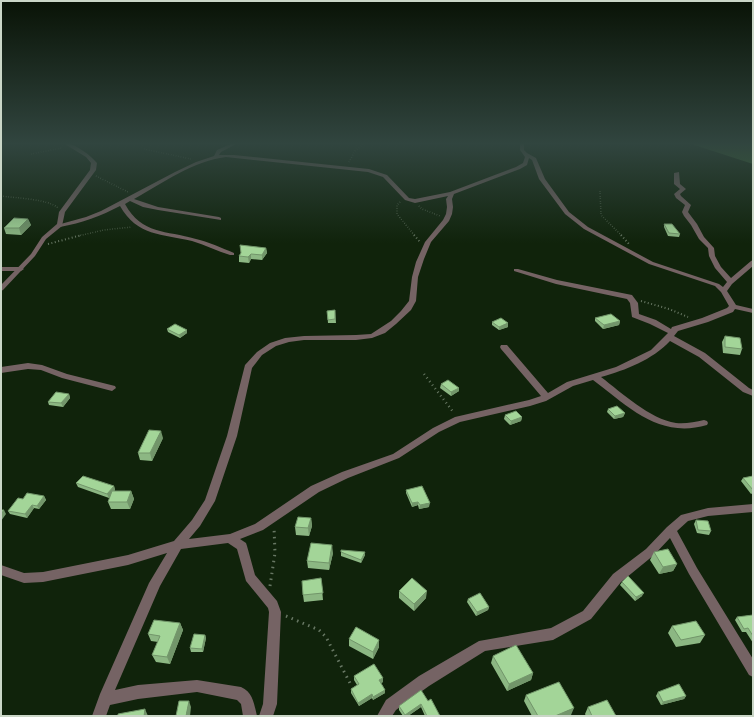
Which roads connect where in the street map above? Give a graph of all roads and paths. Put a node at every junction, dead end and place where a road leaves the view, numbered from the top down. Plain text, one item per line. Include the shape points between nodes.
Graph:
1 (89, 176) edge
2 (95, 176) edge
3 (171, 176) edge
4 (384, 176) edge
5 (496, 176) edge
6 (541, 176) edge
7 (677, 176) edge
8 (600, 191) dead end
9 (452, 193) junction
10 (1, 196) edge
11 (131, 197) junction
12 (405, 197) junction
13 (415, 201) junction
14 (121, 202) junction
15 (62, 212) junction
16 (447, 218) junction
17 (219, 219) dead end
18 (60, 224) junction
19 (139, 226) junction
20 (40, 245) junction
21 (426, 247) junction
22 (232, 254) dead end
23 (636, 255) junction
24 (753, 262) edge
25 (1, 269) edge
26 (22, 269) junction
27 (516, 270) dead end
28 (731, 282) junction
29 (1, 289) edge
30 (724, 291) junction
31 (632, 299) junction
32 (733, 306) junction
33 (753, 311) edge
34 (697, 323) junction
35 (670, 335) junction
36 (504, 347) dead end
37 (1, 370) edge
38 (424, 374) dead end
39 (595, 377) junction
40 (112, 388) dead end
41 (753, 394) edge
42 (546, 397) junction
43 (458, 419) junction
44 (704, 423) dead end
45 (753, 508) edge
46 (274, 518) junction
47 (671, 530) junction
48 (230, 538) junction
49 (178, 545) junction
50 (1, 570) edge
51 (269, 599) junction
52 (275, 612) junction
53 (753, 671) edge
54 (351, 685) dead end
55 (105, 698) junction
56 (99, 716) edge
57 (250, 716) edge
58 (266, 716) edge
59 (384, 716) edge

1 - 15 street
2 - 11 path
3 - 11 street
4 - 12 street via 392,181
5 - 9 street
6 - 23 street via 576,222
7 - 28 street via 677,184 683,189 677,194 678,197 688,205 686,215 711,248 718,268
8 - 23 path via 601,215 628,242
9 - 13 street
9 - 16 street
10 - 15 path via 44,202 54,205
11 - 14 street
11 - 17 street via 132,202
12 - 13 street
12 - 21 path via 397,205 397,214
13 - 16 path via 422,209
14 - 18 street via 71,224
14 - 19 street via 126,214
15 - 18 street
16 - 21 street
18 - 20 street
19 - 20 path via 104,230
19 - 22 street
20 - 26 street
21 - 49 street via 415,276 412,303 382,331 372,336 282,340 253,358 248,367 232,436 210,501
23 - 30 street
24 - 28 street
25 - 26 street
26 - 29 street
27 - 31 street
28 - 30 street
30 - 32 street
31 - 34 path via 669,309
31 - 35 street via 635,315 653,322
32 - 33 street
32 - 34 street via 730,310
34 - 35 street via 679,327
35 - 39 street via 661,346 648,355
35 - 41 street
36 - 42 street
37 - 40 street via 28,366 42,368
38 - 43 path
39 - 42 street via 570,384
39 - 44 street via 659,422 677,426
42 - 43 street
43 - 46 street via 396,456 315,489
45 - 47 street via 699,513 685,518
46 - 48 street
46 - 51 path via 275,553
47 - 53 street
47 - 59 street via 650,552 617,578 587,615 553,634 483,645 424,681 391,706
48 - 49 street
48 - 51 street via 242,546 250,577
49 - 50 street via 128,560 43,577 24,578
49 - 55 street via 155,583
51 - 52 street
52 - 54 path via 319,630 326,637
52 - 58 street via 270,704
55 - 56 street
55 - 57 street via 197,686 241,694 247,701

